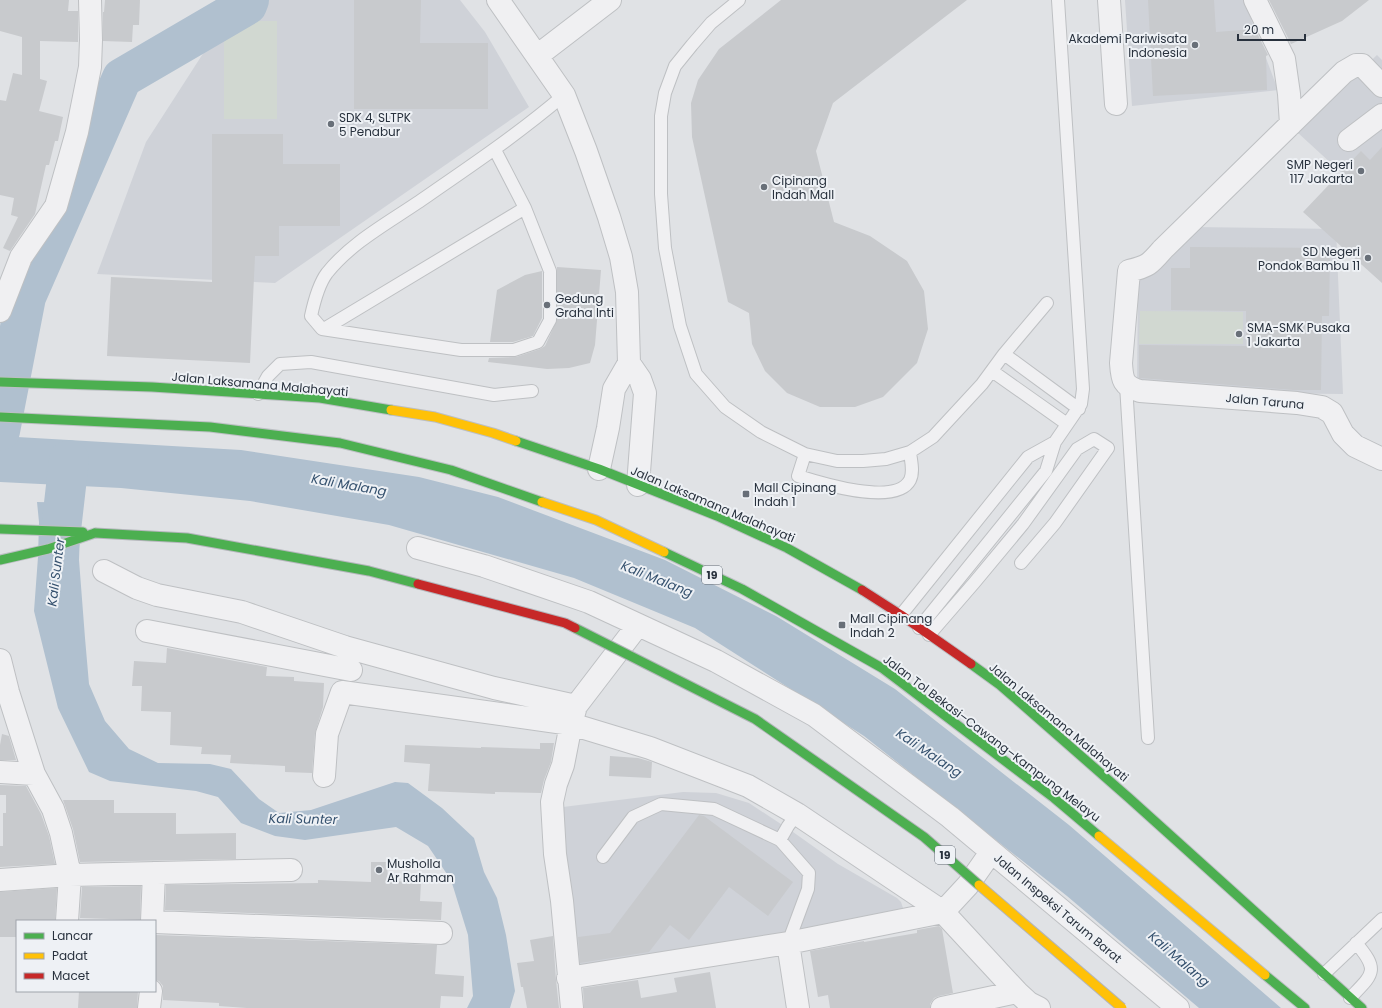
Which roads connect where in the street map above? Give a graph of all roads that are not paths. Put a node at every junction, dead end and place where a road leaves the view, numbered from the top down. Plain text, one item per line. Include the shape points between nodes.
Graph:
1 (90, 0) edge
2 (498, 0) edge
3 (610, 0) edge
4 (739, 0) edge
5 (1058, 0) edge
6 (1109, 0) edge
7 (1255, 0) edge
8 (537, 56) junction
9 (1382, 86) edge
10 (564, 95) junction
11 (1116, 104) dead end
12 (1382, 115) edge
13 (1291, 124) junction
14 (1349, 140) dead end
15 (495, 150) junction
16 (525, 208) junction
17 (1047, 303) dead end
18 (0, 311) edge
19 (324, 329) junction
20 (1004, 354) junction
21 (629, 363) junction
22 (992, 371) junction
23 (0, 382) edge
24 (1126, 385) junction
25 (532, 391) dead end
26 (258, 394) junction
27 (1078, 409) junction
28 (0, 417) edge
29 (1067, 424) junction
30 (1055, 442) junction
31 (910, 452) junction
32 (805, 454) junction
33 (1382, 459) edge
34 (599, 469) junction
35 (638, 485) junction
36 (0, 529) edge
37 (95, 533) junction
38 (418, 548) dead end
39 (0, 560) edge
40 (1022, 563) dead end
41 (104, 571) dead end
42 (901, 615) junction
43 (638, 625) junction
44 (146, 631) dead end
45 (924, 632) junction
46 (367, 653) junction
47 (0, 660) edge
48 (351, 670) junction
49 (342, 692) junction
50 (574, 715) junction
51 (1148, 738) dead end
52 (0, 772) edge
53 (34, 774) junction
54 (324, 776) dead end
55 (797, 814) junction
56 (780, 840) junction
57 (992, 852) junction
58 (603, 857) dead end
59 (291, 870) dead end
60 (154, 873) junction
61 (70, 874) junction
62 (0, 880) edge
63 (943, 912) junction
64 (1382, 919) edge
65 (67, 920) edge
66 (152, 920) edge
67 (156, 922) edge
68 (441, 933) dead end
69 (788, 943) junction
70 (1356, 943) junction
71 (1324, 974) junction
72 (568, 978) junction
73 (151, 992) edge
74 (1017, 992) junction
75 (1350, 998) junction
76 (149, 1008) edge
77 (572, 1008) edge
78 (798, 1008) edge
79 (942, 1008) edge
80 (1039, 1008) edge
81 (1122, 1008) edge
82 (1178, 1008) edge
83 (1305, 1008) edge
84 (1362, 1008) edge

1 - 18 street via 90,67 77,132 56,206 21,257
2 - 8 street
3 - 8 street
4 - 32 lane via 711,23 675,66 665,93 661,116 661,194 665,248 680,326 696,374 725,407 761,432
5 - 27 lane via 1083,389
6 - 11 street
7 - 13 street via 1284,59
8 - 10 street
9 - 13 street via 1367,69 1362,65 1356,65 1344,72
10 - 15 lane
10 - 21 street via 586,150 621,258 627,292
12 - 14 street
13 - 24 street via 1153,261 1144,268 1129,271 1122,363 1122,376
15 - 16 lane
15 - 19 lane via 353,247 327,274 315,299 311,316
16 - 19 lane
16 - 19 lane via 550,271 550,320 538,342 514,350 461,350
17 - 20 lane
20 - 22 lane
20 - 27 lane
21 - 34 street via 614,389
21 - 35 street via 640,379 645,393
22 - 29 lane
22 - 31 lane via 933,437
23 - 26 main road, Jalan Laksamana Malahayati via 152,387
24 - 33 street, Jalan Taruna via 1140,391 1290,402 1322,407 1332,413 1343,434 1355,446
24 - 51 lane
25 - 26 lane via 494,395 311,362 280,364 268,376
26 - 34 main road, Jalan Laksamana Malahayati via 320,398 435,417
27 - 29 lane
28 - 83 main road, Jalan Tol Bekasi–Cawang–Kampung Melayu / 19 via 210,427 340,443 451,470 596,520 742,589 882,668 1054,798
29 - 30 lane
30 - 42 lane via 1028,457
30 - 45 lane via 1046,471
31 - 32 lane via 886,459 863,461 837,461
31 - 32 lane via 910,480 903,487 886,492 830,486 798,476
34 - 35 main road, Jalan Laksamana Malahayati
35 - 42 main road, Jalan Laksamana Malahayati via 717,516 787,548 851,583
36 - 37 main road, 19
37 - 39 main road via 38,552
37 - 81 main road, 19, bridge via 186,538 369,571 565,623 755,719 924,837
38 - 43 street via 484,566 589,602
40 - 45 lane via 1108,448 1094,439 1077,449 1023,524 974,583
41 - 46 street via 157,595 242,612
42 - 45 main road, Jalan Laksamana Malahayati
43 - 50 street
43 - 57 street via 716,661 814,715 950,817
44 - 48 street
45 - 71 main road, Jalan Laksamana Malahayati via 1000,685
46 - 48 street
46 - 50 street via 494,688
47 - 53 street
48 - 49 street
49 - 50 street
49 - 54 street via 327,734
50 - 55 street via 748,786
50 - 72 street via 552,802
52 - 53 street
53 - 61 street via 53,809
55 - 56 lane
55 - 63 street
56 - 58 lane via 714,809 661,804 632,817
56 - 69 lane via 809,873 808,889
57 - 63 street, Jalan Inspeksi Tarum Barat via 968,885
57 - 82 street, Jalan Inspeksi Tarum Barat
59 - 60 street
60 - 61 street
60 - 66 street
61 - 62 street
61 - 65 street
63 - 69 street
63 - 74 street
64 - 70 lane
67 - 68 street
69 - 72 street
69 - 78 street
70 - 71 lane
70 - 75 lane via 1372,965 1368,979
71 - 75 main road, Jalan Laksamana Malahayati
72 - 77 street
73 - 76 street
74 - 79 street
74 - 80 street via 1028,1003
75 - 84 main road, Jalan Laksamana Malahayati

